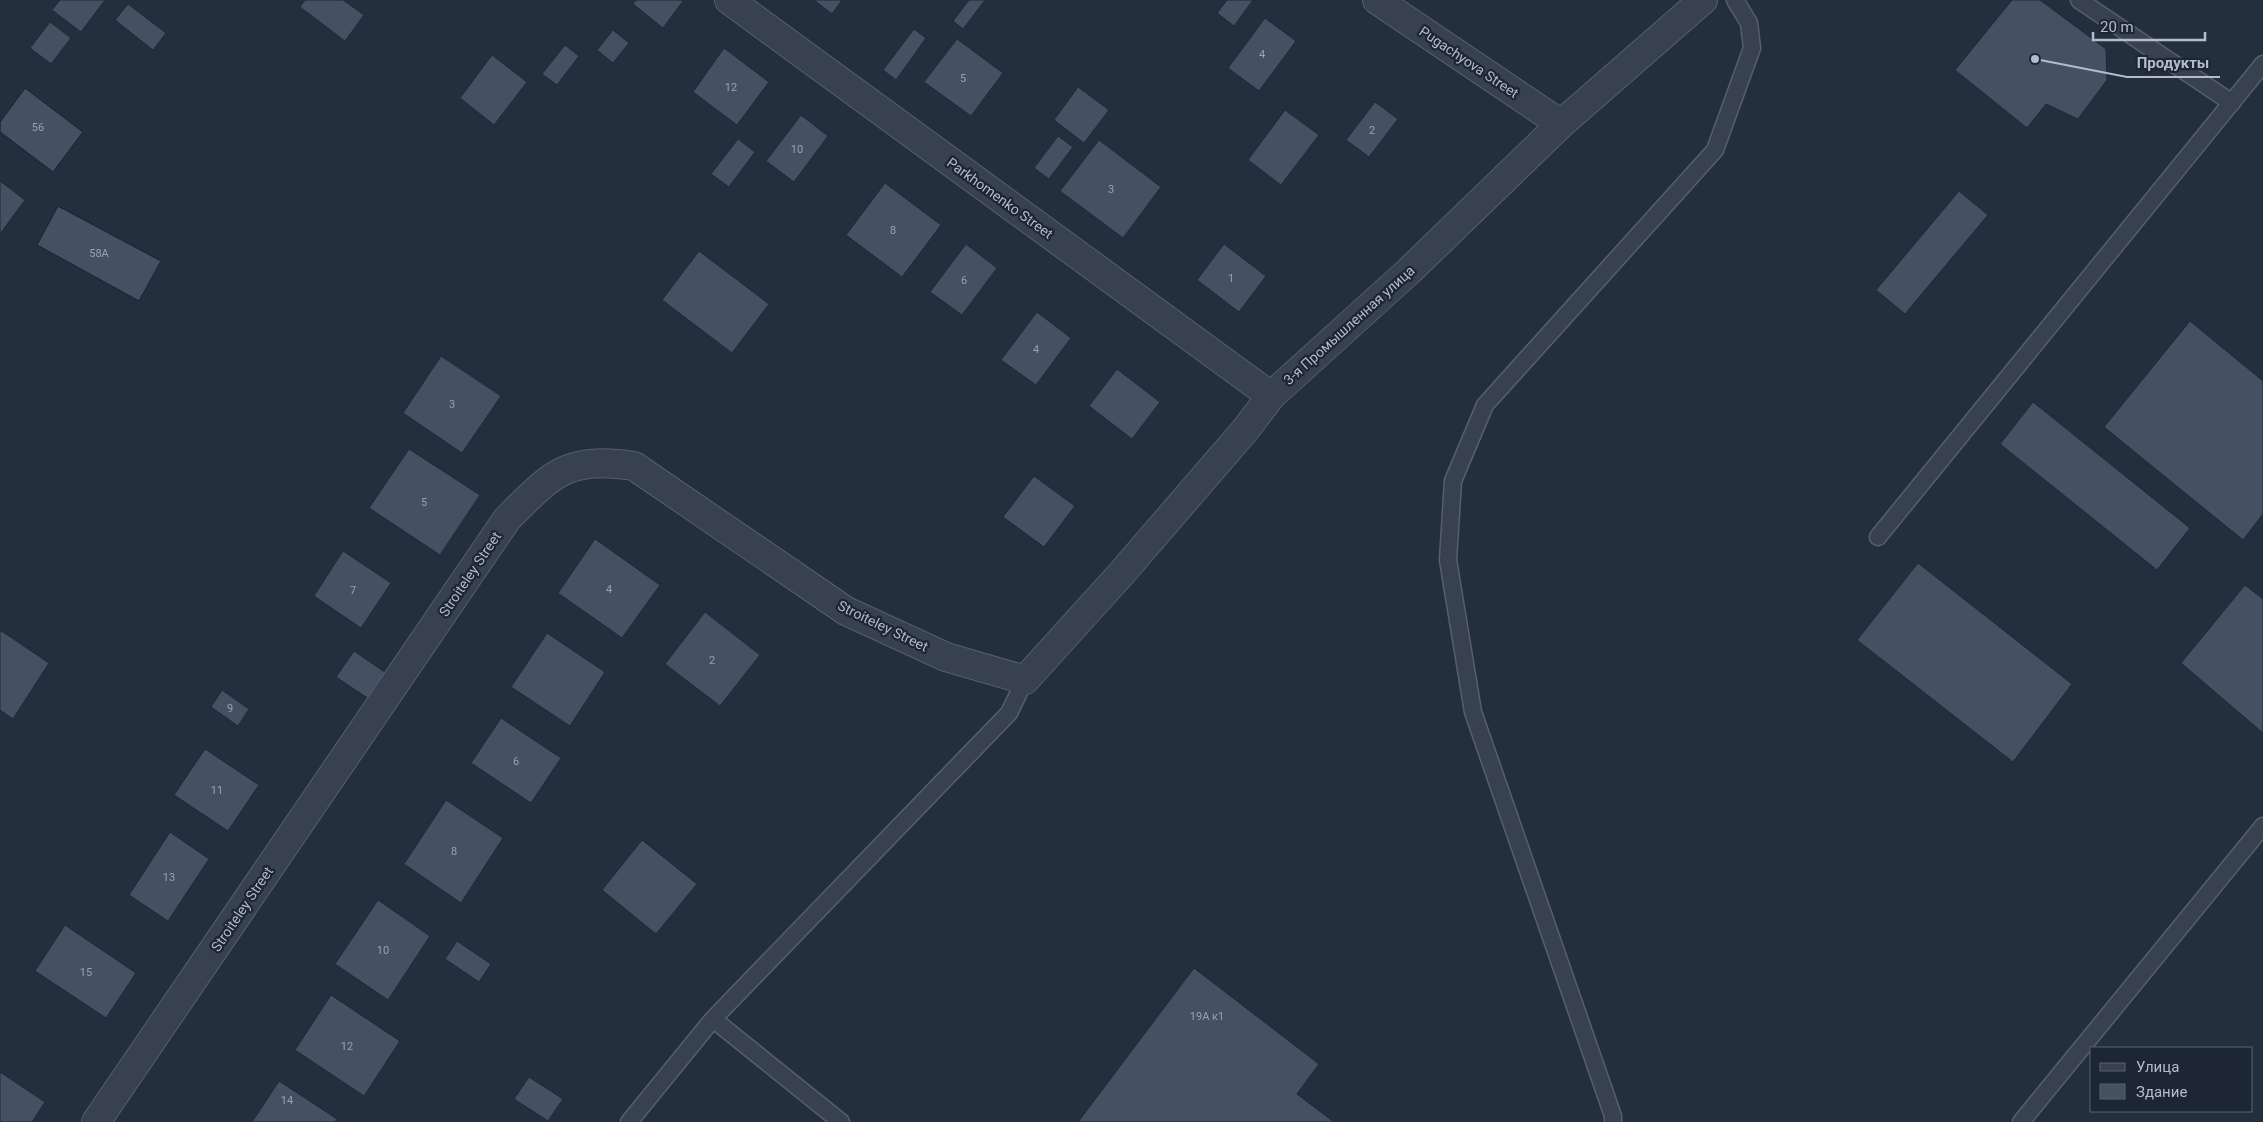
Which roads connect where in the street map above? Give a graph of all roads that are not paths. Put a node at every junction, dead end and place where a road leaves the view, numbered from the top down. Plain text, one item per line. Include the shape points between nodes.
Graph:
1 (730, 0) edge
2 (1377, 0) edge
3 (1703, 0) edge
4 (1734, 0) edge
5 (2079, 0) edge
6 (2263, 64) edge
7 (2232, 103) junction
8 (1562, 124) junction
9 (1271, 396) junction
10 (1878, 537) dead end
11 (1025, 680) junction
12 (2263, 826) edge
13 (713, 1019) junction
14 (96, 1122) edge
15 (629, 1122) edge
16 (841, 1122) edge
17 (1613, 1122) edge
18 (2021, 1122) edge

1 - 9 street, Parkhomenko Street
2 - 8 street, Pugachyova Street
3 - 8 street, 3-я Промышленная улица
4 - 17 lane via 1749,23 1752,48 1715,150 1485,405 1453,481 1448,560 1472,712
5 - 7 lane
6 - 7 lane
7 - 10 lane
8 - 9 street, 3-я Промышленная улица via 1409,272
9 - 11 street, 3-я Промышленная улица via 1121,574
11 - 13 lane via 1009,713
11 - 14 street, Stroiteley Street via 946,657 846,612 634,466 604,462 572,466 543,483 507,520
12 - 18 lane
13 - 15 lane
13 - 16 lane

